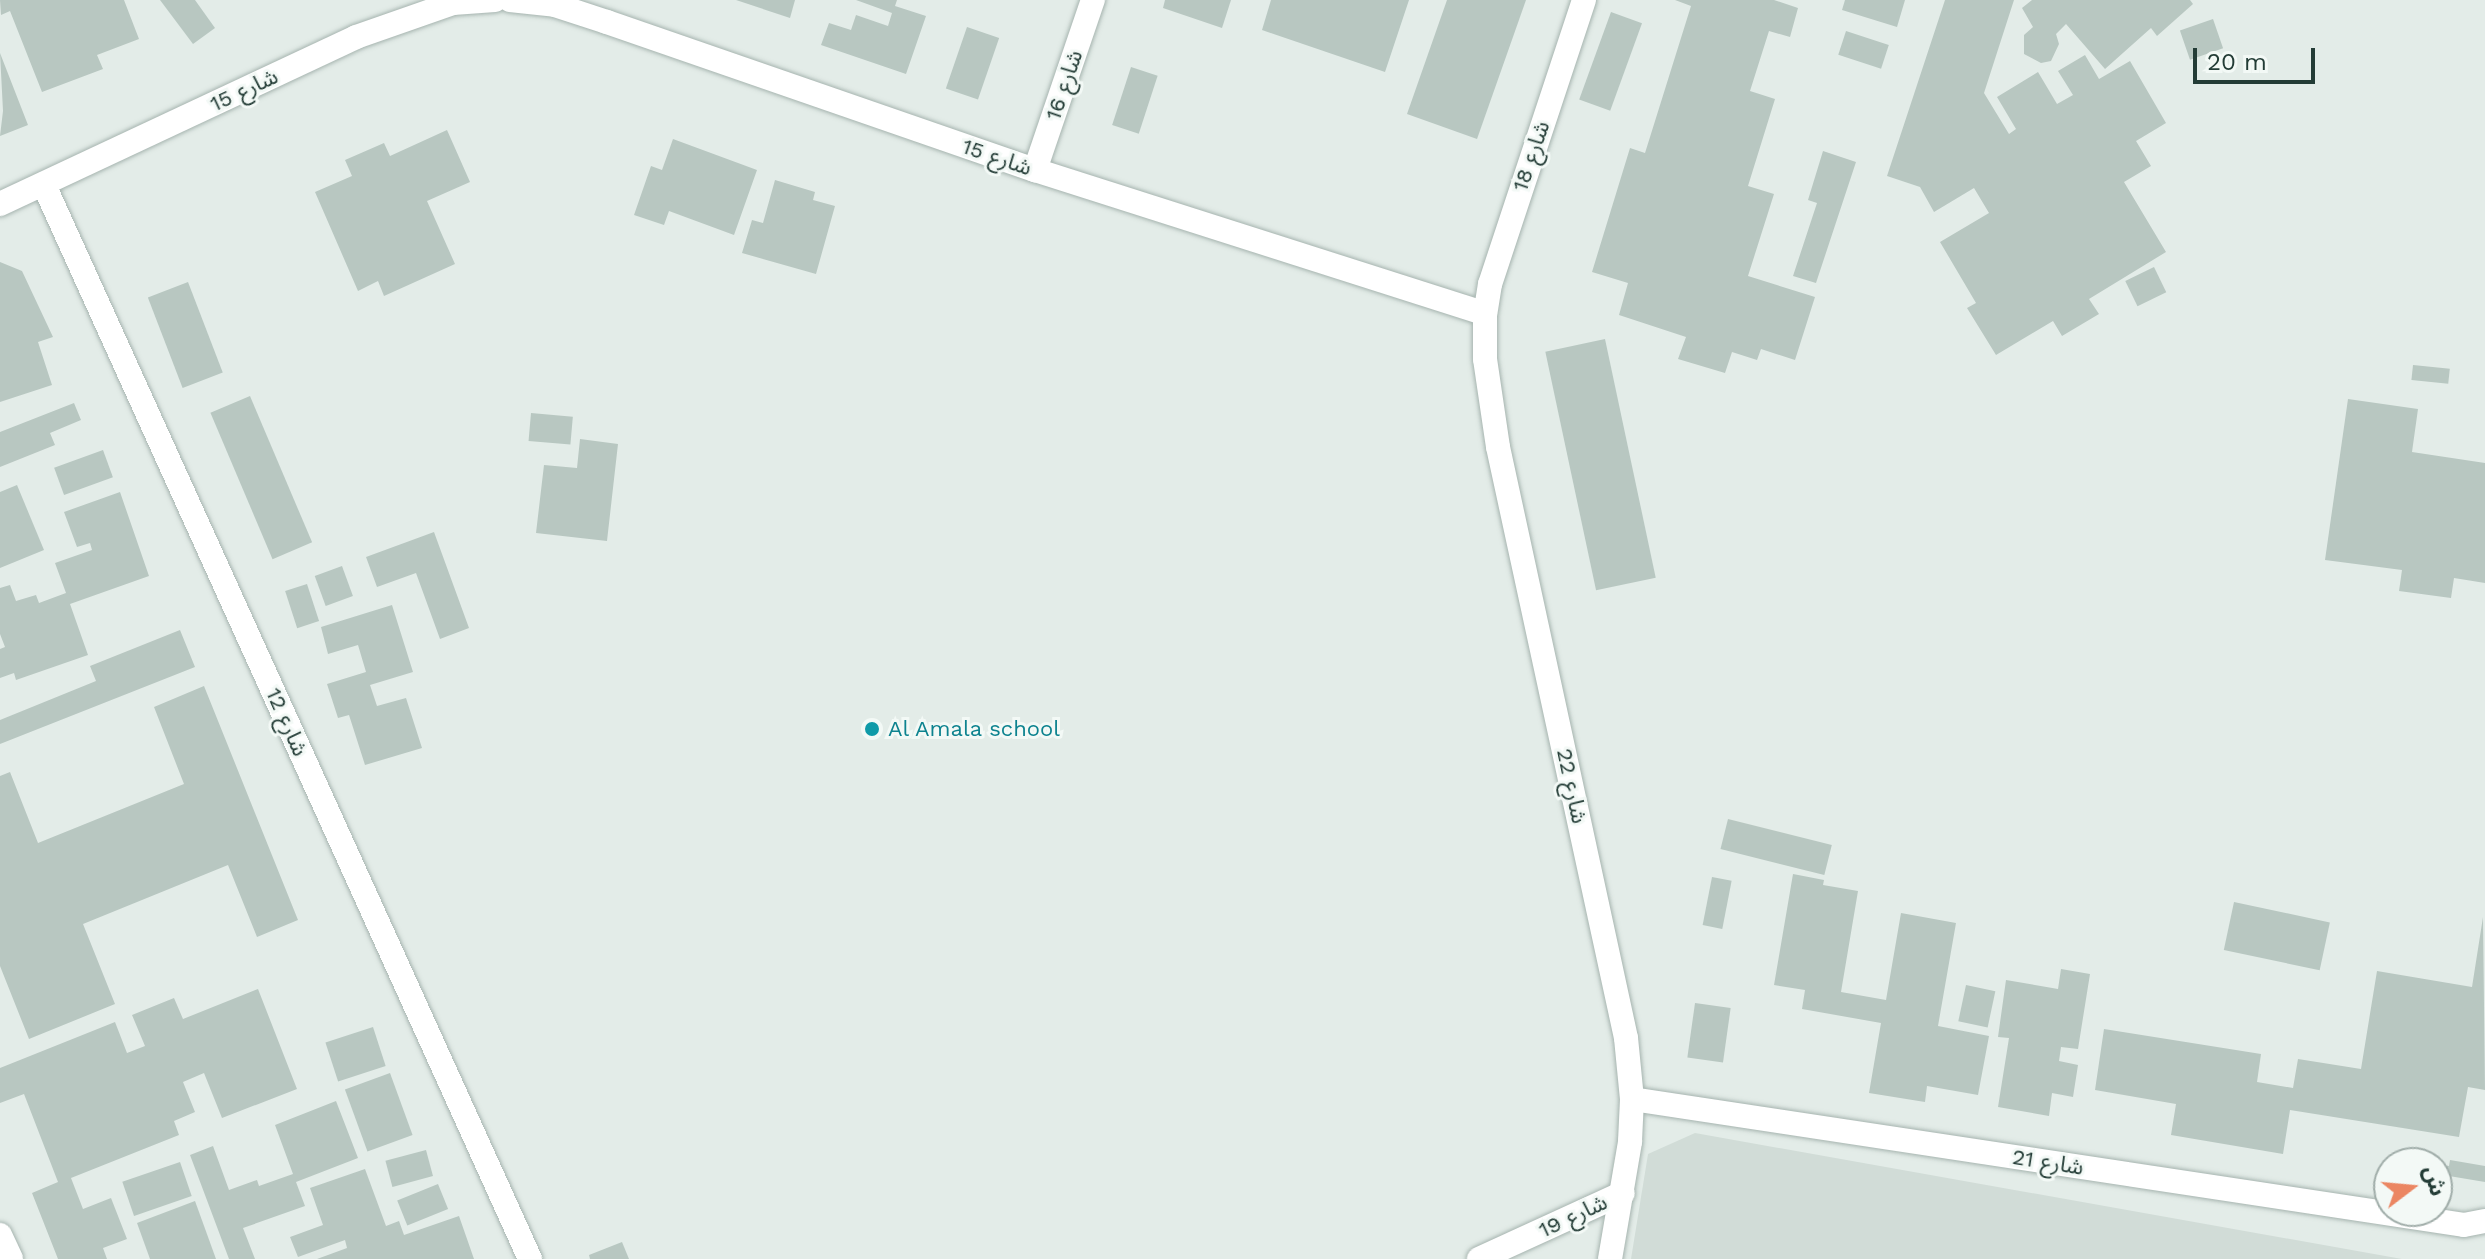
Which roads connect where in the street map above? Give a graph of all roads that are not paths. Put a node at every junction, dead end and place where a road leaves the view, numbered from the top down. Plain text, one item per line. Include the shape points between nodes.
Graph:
1 (495, 0) edge
2 (510, 0) edge
3 (1093, 0) edge
4 (1584, 0) edge
5 (610, 11) edge
6 (1035, 170) junction
7 (44, 185) junction
8 (0, 204) edge
9 (1485, 314) junction
10 (1632, 1099) junction
11 (1623, 1193) junction
12 (2478, 1228) edge
13 (0, 1235) edge
14 (11, 1259) edge
15 (530, 1259) edge
16 (1479, 1259) edge
17 (1610, 1259) edge

1 - 7 street, شارع 15 via 453,3 356,37
2 - 5 street, شارع 15
3 - 6 street, شارع 16
4 - 9 street, شارع 18 via 1499,254
5 - 6 street, شارع 15
6 - 9 street, شارع 15
7 - 8 street, شارع 15
7 - 15 street, شارع 12
9 - 10 street, شارع 22 via 1489,403 1626,1038
10 - 11 street, شارع 22
10 - 12 street, شارع 21
11 - 16 street, شارع 19
11 - 17 street, شارع 22
13 - 14 street

